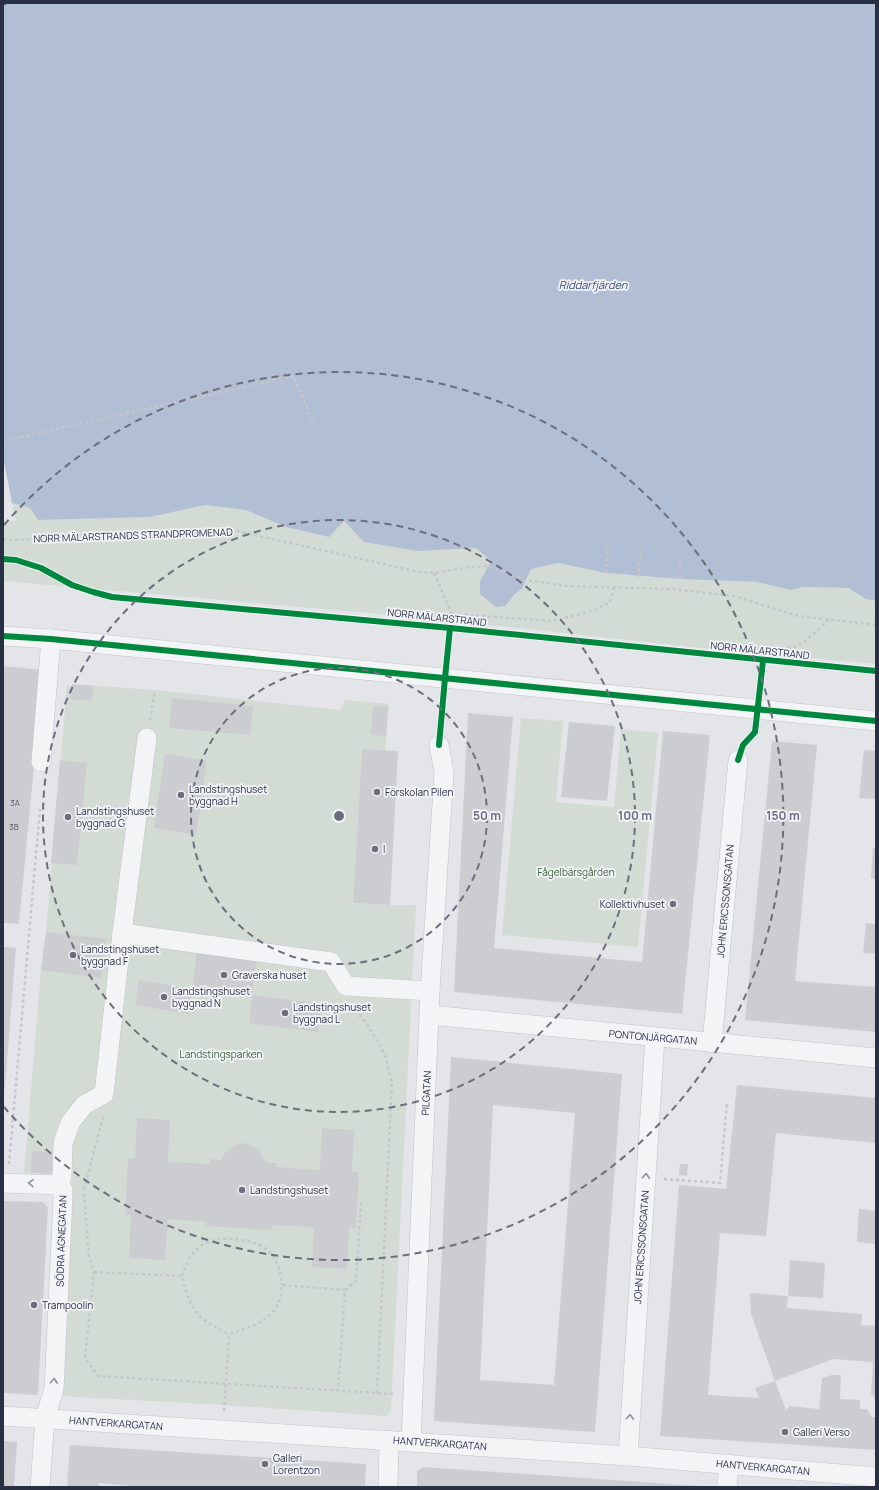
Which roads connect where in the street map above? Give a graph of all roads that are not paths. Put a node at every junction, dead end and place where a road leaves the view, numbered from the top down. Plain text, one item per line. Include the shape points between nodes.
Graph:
1 (3, 630) edge
2 (3, 636) edge
3 (51, 639) junction
4 (876, 721) edge
5 (147, 738) road end
6 (439, 745) dead end
7 (738, 760) dead end
8 (41, 762) dead end
9 (122, 933) junction
10 (430, 991) junction
11 (430, 1015) junction
12 (654, 1037) junction
13 (712, 1043) junction
14 (876, 1058) edge
15 (5, 1183) edge
16 (60, 1185) junction
17 (3, 1416) edge
18 (45, 1418) junction
19 (389, 1440) junction
20 (411, 1441) junction
21 (628, 1456) junction
22 (729, 1464) junction
23 (876, 1477) edge
24 (40, 1487) edge
25 (388, 1487) edge
26 (727, 1487) edge

1 - 3 street
2 - 3 street
3 - 4 street
3 - 8 street
5 - 9 street
6 - 10 street, PILGATAN via 444,773
7 - 13 street, JOHN ERICSSONSGATAN
9 - 10 street via 331,962 346,986
9 - 16 street, SÖDRA AGNEGATAN via 104,1094 84,1105 70,1124 63,1143
10 - 11 street, PILGATAN
11 - 12 street, PONTONJÄRGATAN
11 - 20 street, PILGATAN
12 - 13 street, PONTONJÄRGATAN
21 -> 12 street, JOHN ERICSSONSGATAN
13 - 14 street, PONTONJÄRGATAN
16 -> 15 street
18 -> 16 street, SÖDRA AGNEGATAN via 54,1389 63,1198
17 - 18 street, HANTVERKARGATAN
18 - 19 street, HANTVERKARGATAN
18 - 24 street, SÖDRA AGNEGATAN
19 - 20 street, HANTVERKARGATAN
19 - 25 street
20 - 21 street, HANTVERKARGATAN
21 - 22 street, HANTVERKARGATAN
22 - 23 street, HANTVERKARGATAN
22 - 26 street

